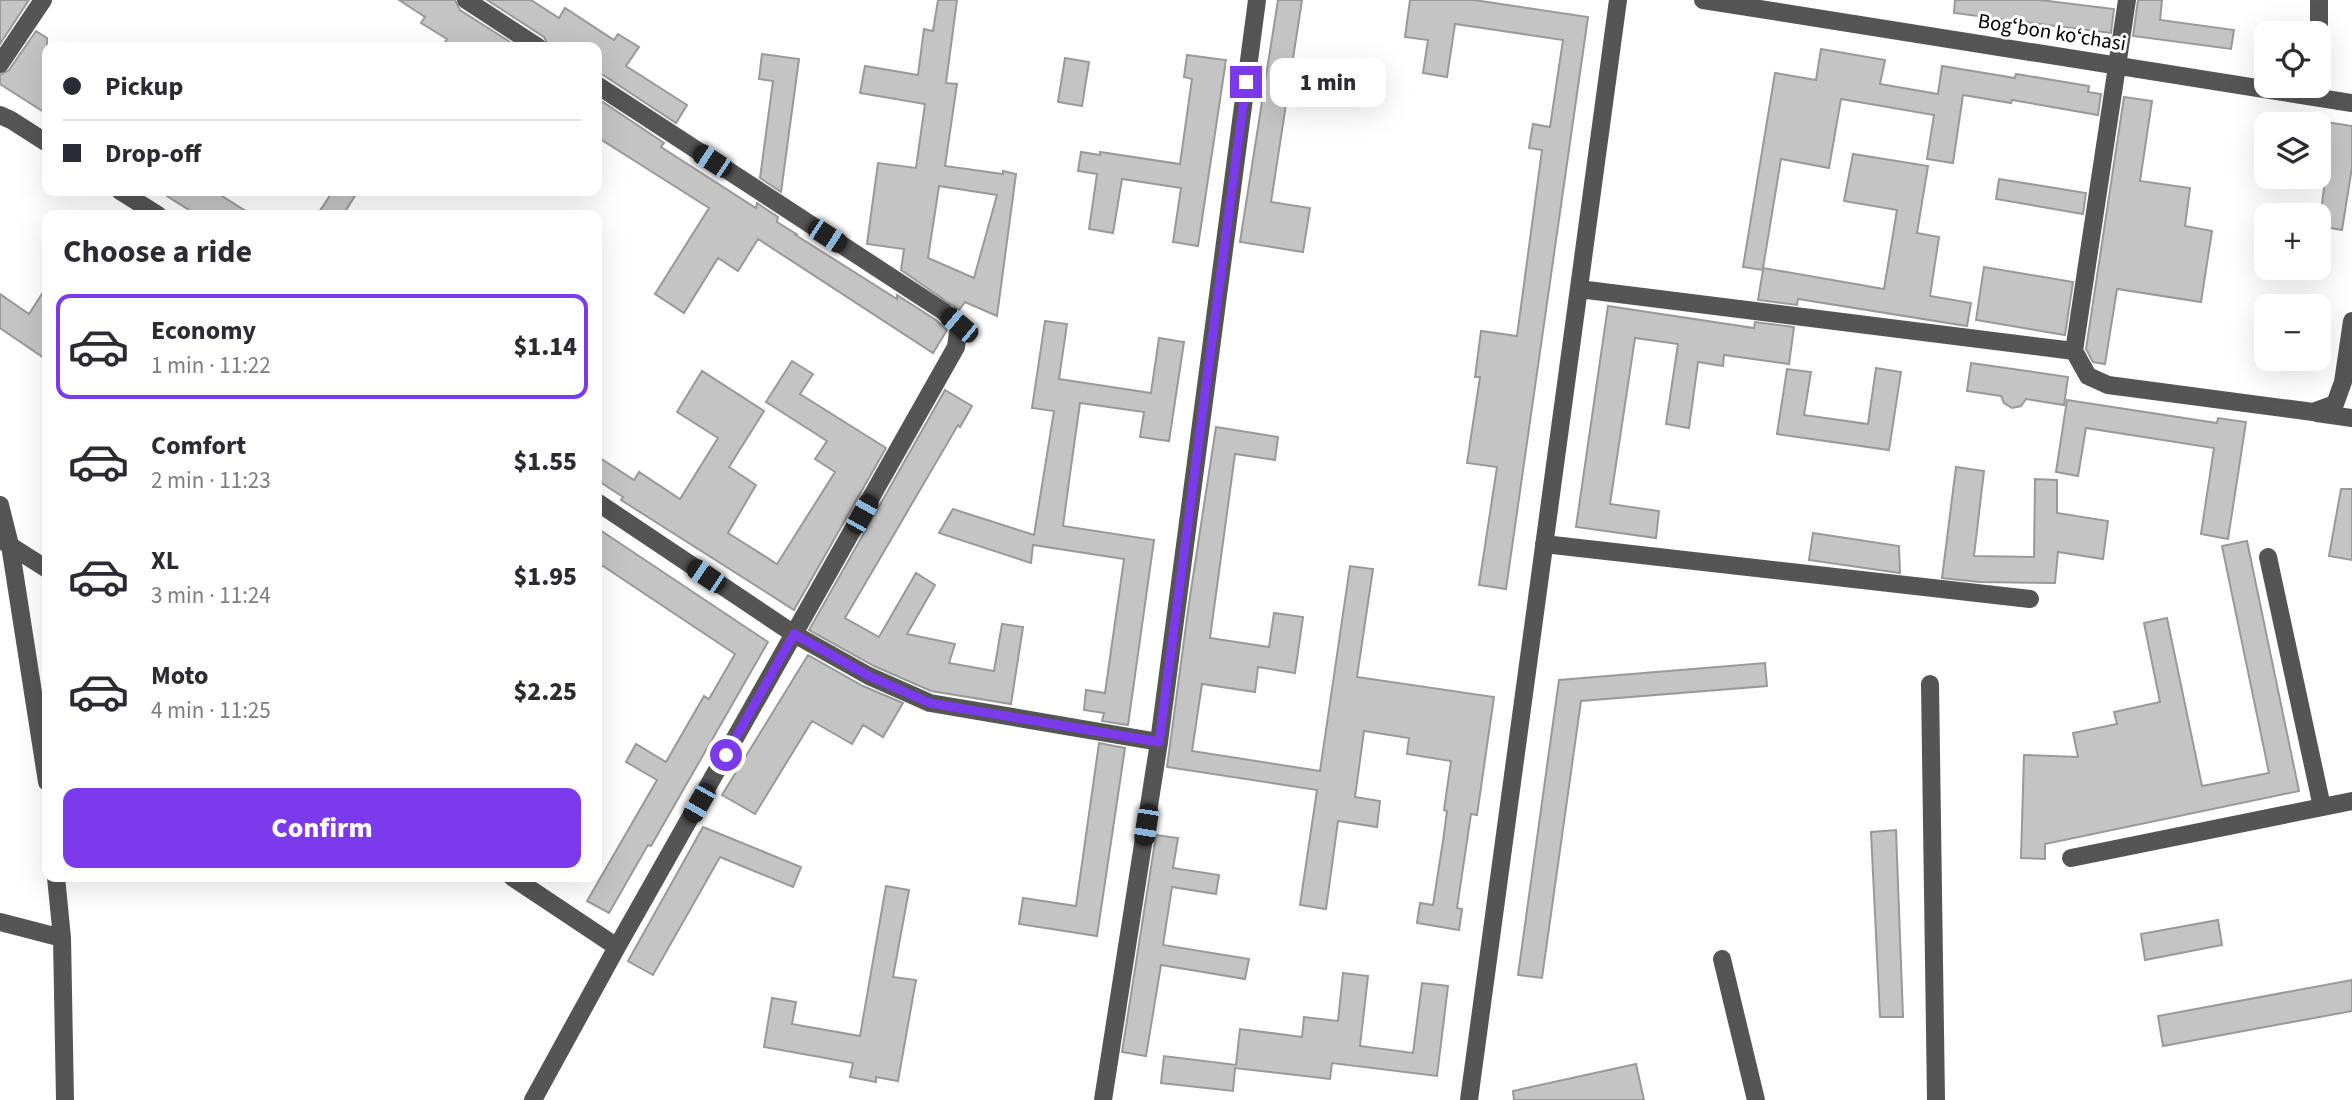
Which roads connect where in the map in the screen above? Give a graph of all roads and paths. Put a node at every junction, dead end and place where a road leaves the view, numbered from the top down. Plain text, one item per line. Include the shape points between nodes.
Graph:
1 (43, 0) edge
2 (466, 0) edge
3 (1257, 0) edge
4 (1618, 0) edge
5 (1703, 0) edge
6 (2127, 0) edge
7 (2319, 0) edge
8 (2319, 21) edge
9 (530, 42) edge
10 (0, 64) edge
11 (2117, 66) junction
12 (2254, 84) edge
13 (602, 88) edge
14 (2331, 96) edge
15 (2352, 103) edge
16 (0, 115) edge
17 (42, 140) edge
18 (128, 196) edge
19 (150, 210) edge
20 (1579, 289) junction
21 (2352, 321) edge
22 (2074, 351) junction
23 (2313, 412) junction
24 (2352, 418) edge
25 (0, 505) edge
26 (602, 505) edge
27 (5, 542) edge
28 (1544, 544) junction
29 (2269, 557) dead end
30 (42, 566) edge
31 (2030, 599) dead end
32 (794, 634) junction
33 (1930, 684) dead end
34 (1159, 742) junction
35 (42, 753) edge
36 (2352, 801) edge
37 (2322, 807) junction
38 (2071, 858) dead end
39 (56, 882) edge
40 (520, 882) edge
41 (0, 922) edge
42 (62, 938) junction
43 (617, 947) junction
44 (1722, 959) dead end
45 (65, 1100) edge
46 (533, 1100) edge
47 (1102, 1100) edge
48 (1469, 1100) edge
49 (1756, 1100) edge
50 (1936, 1100) edge

1 - 10 street
2 - 9 street
3 - 34 street
4 - 20 street
5 - 11 street, Bogʻbon koʻchasi
6 - 11 street
7 - 8 street
11 - 12 street, Bogʻbon koʻchasi
11 - 22 street
13 - 32 street via 959,325 956,347
14 - 15 street, Bogʻbon koʻchasi
16 - 17 street
18 - 19 street
20 - 22 street
20 - 28 street
21 - 23 street via 2343,383 2335,404
22 - 23 street via 2088,376 2108,385
23 - 24 street
25 - 27 street
26 - 32 street
27 - 30 street
27 - 35 street
28 - 31 street
28 - 48 street
29 - 37 street
32 - 34 street via 869,676 930,703
32 - 43 street
33 - 50 street
34 - 47 street
36 - 37 street
37 - 38 street
39 - 42 street
40 - 43 street
41 - 42 street
42 - 45 street
43 - 46 street
44 - 49 street

